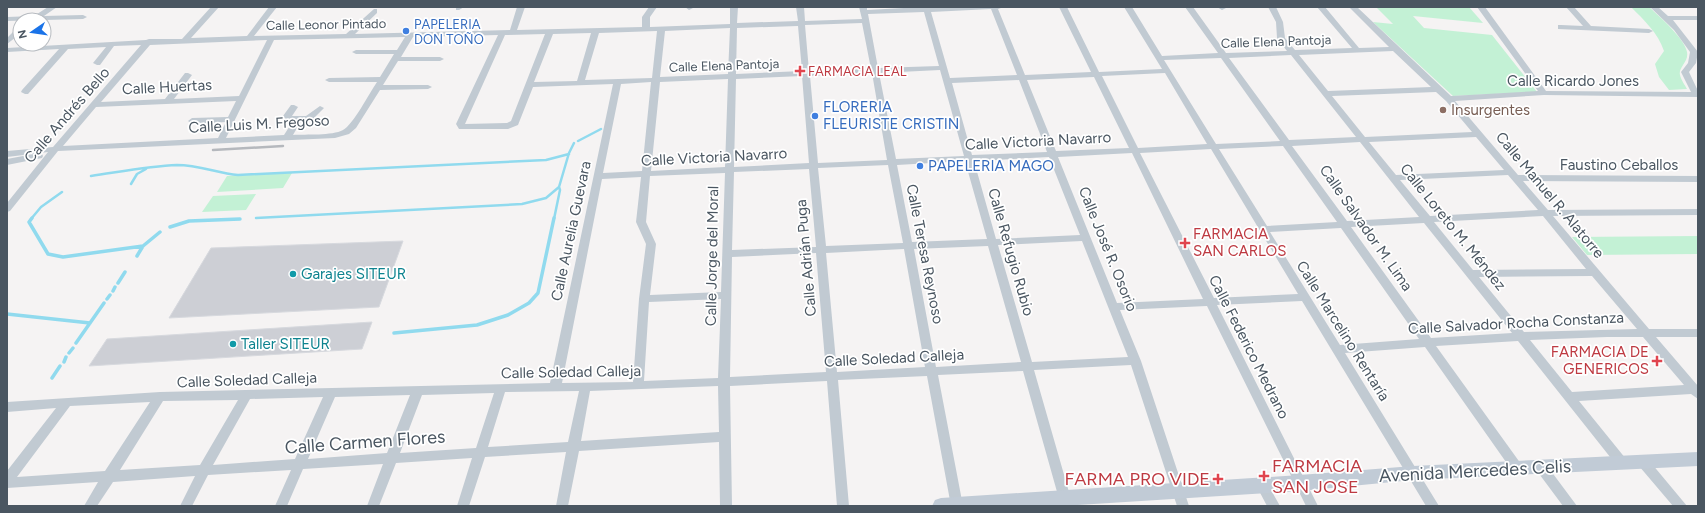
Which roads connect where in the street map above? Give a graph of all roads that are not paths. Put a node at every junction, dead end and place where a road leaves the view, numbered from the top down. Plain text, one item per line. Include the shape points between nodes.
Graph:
1 (215, 7) edge
2 (273, 7) edge
3 (520, 7) edge
4 (653, 7) edge
5 (734, 7) edge
6 (800, 7) edge
7 (994, 7) edge
8 (1000, 7) edge
9 (1063, 7) edge
10 (1128, 7) edge
11 (1189, 7) edge
12 (1272, 7) edge
13 (1320, 7) edge
14 (1353, 7) edge
15 (1481, 7) edge
16 (1570, 7) edge
17 (1654, 7) edge
18 (926, 8) edge
19 (374, 10) dead end
20 (864, 13) edge
21 (83, 17) dead end
22 (52, 18) edge
23 (1667, 18) junction
24 (1698, 18) edge
25 (801, 23) junction
26 (732, 26) junction
27 (1561, 27) dead end
28 (1589, 28) junction
29 (646, 29) junction
30 (661, 29) junction
31 (596, 30) junction
32 (550, 31) junction
33 (1649, 31) dead end
34 (503, 32) junction
35 (513, 32) junction
36 (411, 34) junction
37 (348, 35) junction
38 (250, 37) junction
39 (272, 37) junction
40 (185, 40) junction
41 (1686, 40) junction
42 (1698, 40) edge
43 (149, 41) junction
44 (113, 43) junction
45 (66, 46) junction
46 (1395, 49) junction
47 (7, 50) edge
48 (1357, 50) junction
49 (356, 52) dead end
50 (1292, 53) junction
51 (1224, 55) junction
52 (397, 56) junction
53 (1158, 58) junction
54 (440, 59) dead end
55 (1695, 63) edge
56 (97, 64) dead end
57 (943, 68) junction
58 (875, 71) junction
59 (1166, 71) junction
60 (805, 74) junction
61 (1096, 74) junction
62 (188, 75) dead end
63 (731, 77) junction
64 (1022, 77) junction
65 (383, 79) junction
66 (329, 80) dead end
67 (655, 80) junction
68 (947, 81) junction
69 (617, 82) junction
70 (580, 83) junction
71 (530, 85) junction
72 (428, 86) dead end
73 (377, 88) junction
74 (1438, 88) junction
75 (1696, 91) edge
76 (25, 92) dead end
77 (1544, 93) junction
78 (1326, 94) junction
79 (242, 98) junction
80 (1449, 99) junction
81 (168, 101) junction
82 (93, 105) junction
83 (294, 108) dead end
84 (320, 108) dead end
85 (299, 118) junction
86 (231, 119) junction
87 (192, 121) dead end
88 (1479, 134) junction
89 (287, 137) junction
90 (221, 140) junction
91 (1362, 140) junction
92 (1286, 144) junction
93 (1212, 147) junction
94 (55, 149) junction
95 (1134, 151) junction
96 (7, 154) edge
97 (1053, 155) junction
98 (969, 158) junction
99 (7, 162) edge
100 (892, 162) junction
101 (813, 166) junction
102 (729, 170) junction
103 (645, 174) junction
104 (1513, 175) junction
105 (599, 176) junction
106 (1393, 178) junction
107 (1698, 179) edge
108 (7, 209) edge
109 (1698, 212) edge
110 (1545, 213) junction
111 (1427, 220) junction
112 (1344, 224) junction
113 (1262, 228) junction
114 (1086, 238) junction
115 (993, 242) junction
116 (908, 246) junction
117 (820, 250) junction
118 (727, 254) junction
119 (1594, 272) junction
120 (1471, 274) junction
121 (726, 295) junction
122 (1304, 297) junction
123 (644, 299) junction
124 (1210, 302) junction
125 (1114, 307) junction
126 (1645, 332) junction
127 (1698, 332) edge
128 (1521, 337) junction
129 (1428, 343) junction
130 (1336, 348) junction
131 (1135, 361) junction
132 (1027, 366) junction
133 (932, 371) junction
134 (831, 377) junction
135 (724, 383) junction
136 (638, 386) junction
137 (555, 387) junction
138 (501, 388) junction
139 (585, 388) junction
140 (418, 390) junction
141 (1695, 391) edge
142 (331, 392) junction
143 (246, 395) junction
144 (1570, 397) junction
145 (160, 398) junction
146 (67, 402) junction
147 (7, 407) edge
148 (725, 437) junction
149 (574, 447) junction
150 (480, 453) junction
151 (391, 459) junction
152 (1698, 459) edge
153 (1643, 462) junction
154 (1622, 463) junction
155 (299, 465) junction
156 (1541, 467) junction
157 (1516, 468) junction
158 (204, 470) junction
159 (1413, 473) junction
160 (110, 475) junction
161 (7, 482) edge
162 (1300, 483) junction
163 (1262, 485) junction
164 (1181, 499) edge
165 (1065, 502) edge
166 (90, 506) edge
167 (186, 506) edge
168 (281, 506) edge
169 (373, 506) edge
170 (463, 506) edge
171 (562, 506) edge
172 (726, 506) edge
173 (843, 506) edge
174 (951, 506) edge
175 (1274, 506) edge
176 (1312, 506) edge
177 (1433, 506) edge
178 (1571, 506) edge
179 (1681, 506) edge

1 - 40 street
2 - 38 street
3 - 35 street
4 - 29 street via 646,17
5 - 26 street, Calle Jorge del Moral
6 - 25 street, Calle Adrián Puga
7 - 8 street, Calle Leonor Pintado
7 - 18 street, Calle Leonor Pintado
7 - 64 street, Calle José R. Osorio
9 - 61 street, Calle Federico Medrano
10 - 53 street, Calle Marcelino Rentaría
11 - 51 street, Calle Salvador M. Lima
12 - 50 street, Calle Loreto M. Méndez via 1281,24 1281,38
13 - 48 street
14 - 46 street, Calle Manuel R. Alatorre
15 - 77 street
16 - 28 street
17 - 23 street
18 - 20 street, Calle Leonor Pintado
18 - 57 street, Calle Refugio Rubio
19 - 37 street
20 - 25 street, Calle Leonor Pintado
20 - 58 street, Calle Teresa Reynoso
21 - 22 street
23 - 24 street
23 - 41 street
25 - 26 street, Calle Leonor Pintado
25 - 60 street, Calle Adrián Puga
26 - 30 street, Calle Leonor Pintado
26 - 63 street, Calle Jorge del Moral
27 - 28 street
28 - 33 street
29 - 30 street, Calle Leonor Pintado
29 - 31 street, Calle Leonor Pintado
30 - 67 street
31 - 32 street, Calle Leonor Pintado
31 - 70 street
32 - 35 street, Calle Leonor Pintado
32 - 71 street
34 - 35 street, Calle Leonor Pintado
34 - 36 street, Calle Leonor Pintado
34 - 71 street via 460,124 462,128 508,126 515,123
36 - 37 street, Calle Leonor Pintado
36 - 52 street, Calle Luis M. Fregoso
37 - 39 street, Calle Leonor Pintado
38 - 39 street, Calle Leonor Pintado
38 - 40 street, Calle Leonor Pintado
39 - 79 street
40 - 43 street, Calle Leonor Pintado
41 - 42 street
41 - 55 street via 1694,52
43 - 44 street, Calle Leonor Pintado
43 - 82 street, Calle Andrés Bello
44 - 45 street, Calle Leonor Pintado
44 - 56 street
45 - 47 street, Calle Leonor Pintado
45 - 76 street
46 - 48 street, Calle Elena Pantoja
46 - 74 street, Calle Manuel R. Alatorre
48 - 50 street, Calle Elena Pantoja
49 - 52 street
50 - 51 street, Calle Elena Pantoja
50 - 78 street, Calle Loreto M. Méndez
51 - 53 street, Calle Elena Pantoja
51 - 92 street, Calle Salvador M. Lima
52 - 54 street
52 - 65 street, Calle Luis M. Fregoso
53 - 59 street, Calle Marcelino Rentaría
55 - 75 street via 1686,72
57 - 58 street, Calle Elena Pantoja
57 - 68 street, Calle Refugio Rubio
58 - 60 street, Calle Elena Pantoja
58 - 100 street, Calle Teresa Reynoso
59 - 61 street
59 - 93 street, Calle Marcelino Rentaría
60 - 63 street, Calle Elena Pantoja
60 - 101 street, Calle Adrián Puga
61 - 64 street
61 - 95 street, Calle Federico Medrano
62 - 81 street
63 - 67 street, Calle Elena Pantoja
63 - 102 street, Calle Jorge del Moral
64 - 68 street
64 - 97 street, Calle José R. Osorio
65 - 66 street
65 - 73 street, Calle Luis M. Fregoso
67 - 69 street, Calle Elena Pantoja
67 - 103 street
68 - 98 street, Calle Refugio Rubio
69 - 70 street, Calle Elena Pantoja
69 - 105 street, Calle Aurelia Guevara
70 - 71 street, Calle Elena Pantoja
72 - 73 street
73 - 89 street, Calle Luis M. Fregoso via 353,126 346,132 335,135
74 - 78 street
74 - 80 street, Calle Manuel R. Alatorre
75 - 77 street, Calle Ricardo Jones
77 - 80 street, Calle Ricardo Jones
78 - 91 street, Calle Loreto M. Méndez
79 - 81 street, Calle Huertas
79 - 86 street
80 - 88 street, Calle Manuel R. Alatorre
81 - 82 street, Calle Huertas
82 - 94 street, Calle Andrés Bello
83 - 85 street via 287,116
84 - 85 street via 314,116
85 - 89 street
86 - 87 street
86 - 90 street
88 - 91 street, Calle Victoria Navarro
88 - 104 street, Calle Manuel R. Alatorre
89 - 90 street, Calle Luis M. Fregoso
90 - 94 street, Calle Luis M. Fregoso
91 - 92 street, Calle Victoria Navarro
91 - 106 street, Calle Loreto M. Méndez
92 - 93 street, Calle Victoria Navarro
92 - 112 street, Calle Salvador M. Lima
93 - 95 street, Calle Victoria Navarro
93 - 113 street, Calle Marcelino Rentaría
94 - 96 street, Calle Luis M. Fregoso
94 - 99 street, Calle Luis M. Fregoso via 32,158
94 - 108 street, Calle Andrés Bello
95 - 97 street, Calle Victoria Navarro
95 - 124 street, Calle Federico Medrano
97 - 98 street, Calle Victoria Navarro
97 - 114 street, Calle José R. Osorio
98 - 100 street, Calle Victoria Navarro
98 - 115 street, Calle Refugio Rubio
100 - 101 street, Calle Victoria Navarro
100 - 116 street, Calle Teresa Reynoso
101 - 102 street, Calle Victoria Navarro
101 - 117 street, Calle Adrián Puga
102 - 103 street, Calle Victoria Navarro
102 - 118 street, Calle Jorge del Moral
103 - 105 street, Calle Victoria Navarro
103 - 123 street via 641,222 651,244
104 - 106 street, Faustino Ceballos
104 - 107 street, Faustino Ceballos
104 - 110 street, Calle Manuel R. Alatorre
105 - 137 street, Calle Aurelia Guevara
106 - 111 street, Calle Loreto M. Méndez
109 - 110 street
110 - 111 street
110 - 119 street, Calle Manuel R. Alatorre
111 - 112 street
111 - 120 street, Calle Loreto M. Méndez
112 - 113 street
112 - 129 street, Calle Salvador M. Lima
113 - 122 street, Calle Marcelino Rentaría
114 - 115 street
114 - 125 street, Calle José R. Osorio
115 - 116 street
115 - 132 street, Calle Refugio Rubio
116 - 117 street
116 - 133 street, Calle Teresa Reynoso
117 - 118 street
117 - 134 street, Calle Adrián Puga
118 - 121 street, Calle Jorge del Moral
119 - 120 street
119 - 126 street, Calle Manuel R. Alatorre
120 - 128 street, Calle Loreto M. Méndez
121 - 123 street
121 - 135 street, Calle Jorge del Moral
122 - 124 street
122 - 130 street, Calle Marcelino Rentaría
123 - 136 street
124 - 125 street
124 - 162 street, Calle Federico Medrano
125 - 131 street, Calle José R. Osorio
126 - 127 street, Calle Salvador Rocha Constanza
126 - 128 street, Calle Salvador Rocha Constanza
126 - 141 street, Calle Manuel R. Alatorre
128 - 129 street, Calle Salvador Rocha Constanza
128 - 144 street, Calle Loreto M. Méndez
129 - 130 street, Calle Salvador Rocha Constanza
129 - 157 street, Calle Salvador M. Lima
130 - 159 street, Calle Marcelino Rentaría
131 - 132 street, Calle Soledad Calleja
131 - 164 street, Calle José R. Osorio
132 - 133 street, Calle Soledad Calleja
132 - 165 street, Calle Refugio Rubio
133 - 134 street, Calle Soledad Calleja
133 - 174 street, Calle Teresa Reynoso
134 - 135 street, Calle Soledad Calleja
134 - 173 street, Calle Adrián Puga
135 - 136 street, Calle Soledad Calleja
135 - 148 street, Calle Jorge del Moral
136 - 139 street, Calle Soledad Calleja
137 - 138 street, Calle Soledad Calleja
137 - 139 street, Calle Soledad Calleja
138 - 140 street, Calle Soledad Calleja
138 - 150 street
139 - 149 street
140 - 142 street, Calle Soledad Calleja
140 - 151 street
141 - 144 street
142 - 143 street, Calle Soledad Calleja
142 - 155 street
143 - 145 street, Calle Soledad Calleja
143 - 158 street
144 - 154 street, Calle Loreto M. Méndez
145 - 146 street, Calle Soledad Calleja
145 - 160 street
146 - 147 street, Calle Soledad Calleja
146 - 161 street
148 - 149 street, Calle Carmen Flores
148 - 172 street, Calle Jorge del Moral
149 - 150 street, Calle Carmen Flores
149 - 171 street
150 - 151 street, Calle Carmen Flores
150 - 170 street
151 - 155 street, Calle Carmen Flores
151 - 169 street
152 - 153 main road, Avenida Mercedes Celis
153 - 154 main road, Avenida Mercedes Celis
153 - 179 street
154 - 156 main road, Avenida Mercedes Celis
155 - 158 street, Calle Carmen Flores
155 - 168 street
156 - 157 main road, Avenida Mercedes Celis
156 - 178 street
157 - 159 main road, Avenida Mercedes Celis
158 - 160 street, Calle Carmen Flores
158 - 167 street
159 - 162 main road, Avenida Mercedes Celis
159 - 177 street, Calle Marcelino Rentaría
160 - 161 street, Calle Carmen Flores
160 - 166 street
162 - 163 main road, Avenida Mercedes Celis
162 - 176 street, Calle Federico Medrano
163 - 164 main road, Avenida Mercedes Celis
163 - 175 street
164 - 165 main road, Avenida Mercedes Celis
165 - 174 main road, Avenida Mercedes Celis

